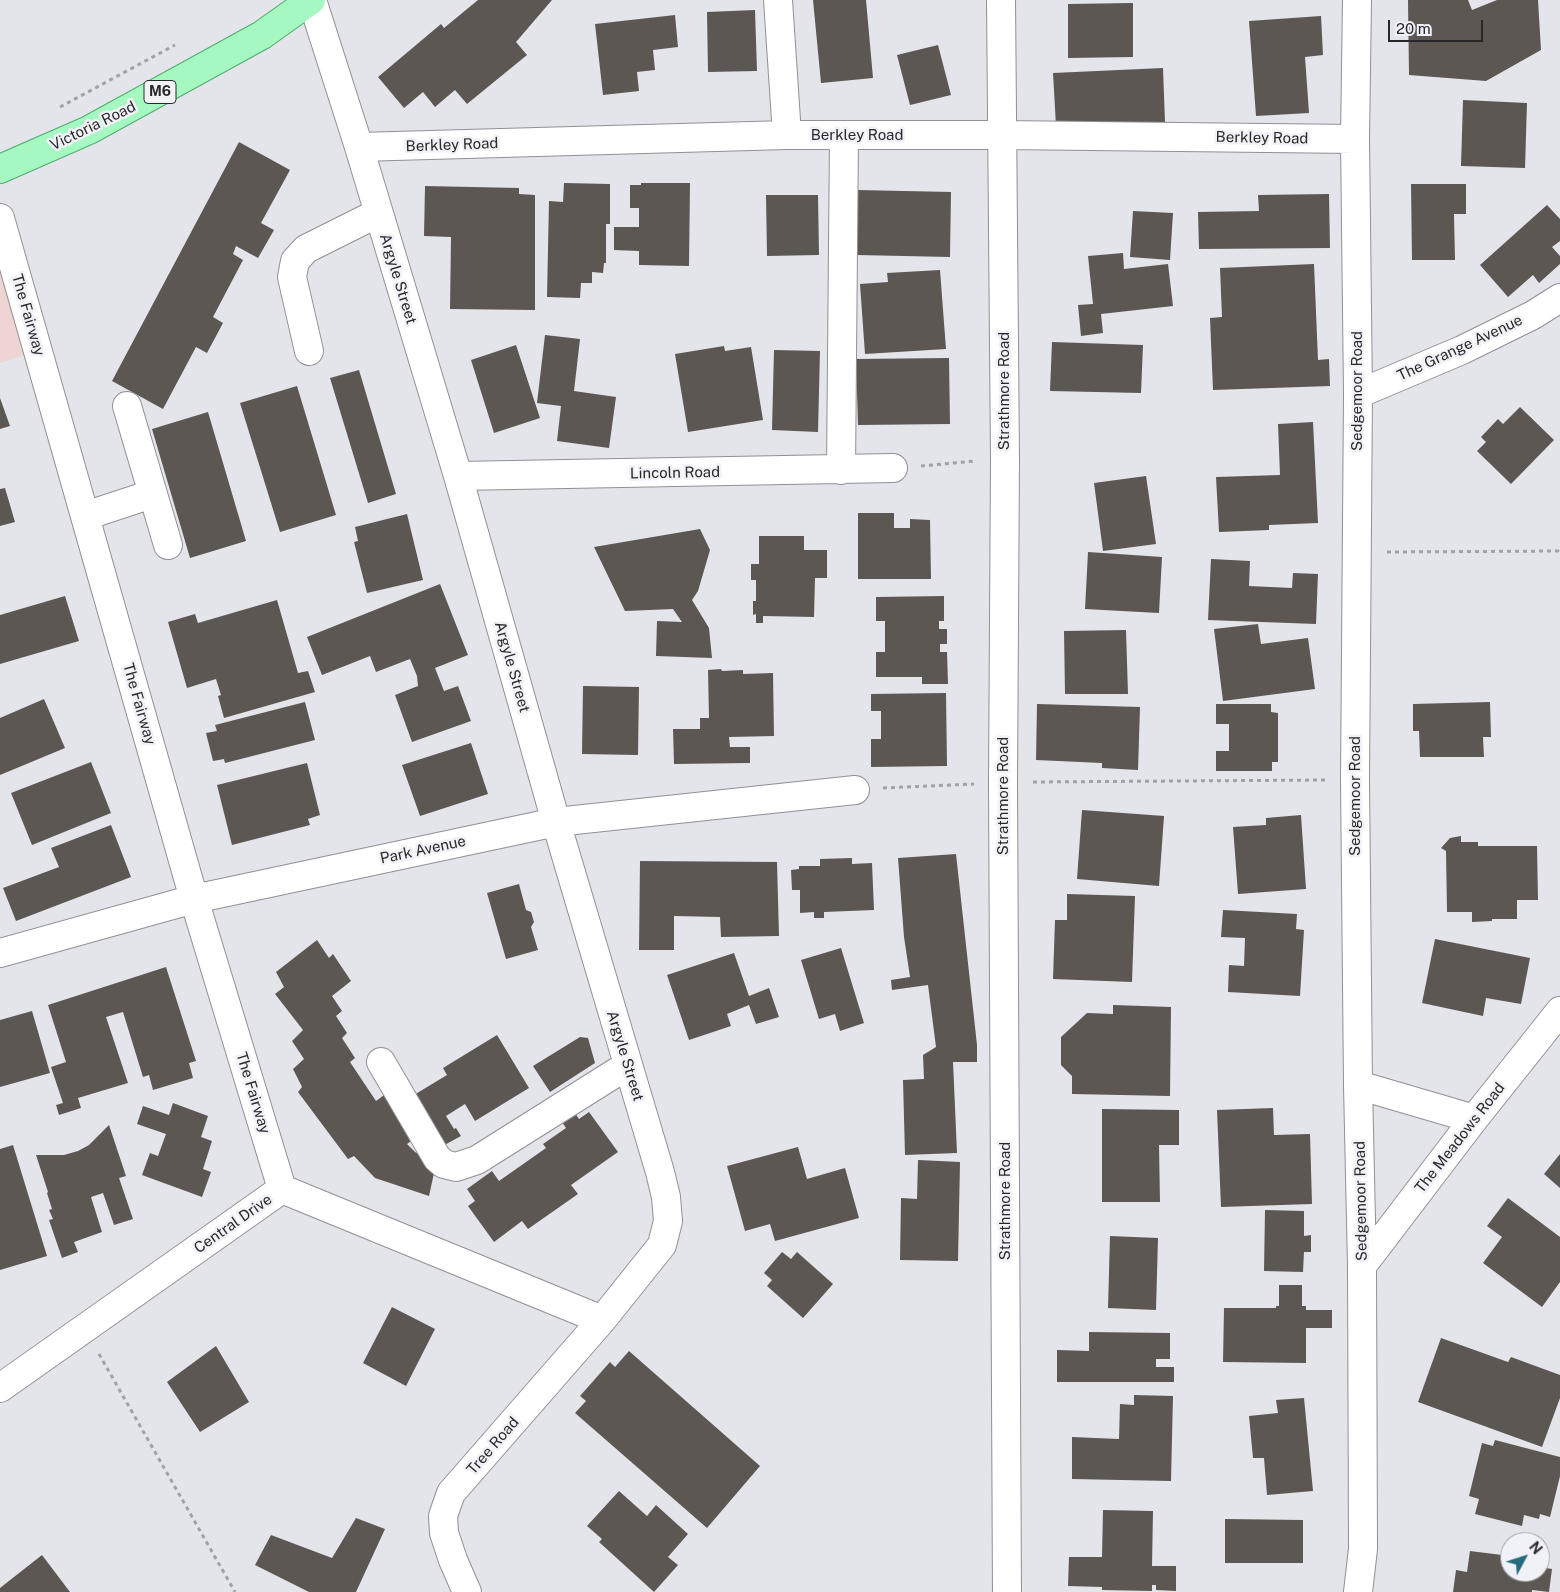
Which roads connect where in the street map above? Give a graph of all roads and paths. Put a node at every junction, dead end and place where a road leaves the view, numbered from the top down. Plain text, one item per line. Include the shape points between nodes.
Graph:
1 (312, 0) edge
2 (778, 0) edge
3 (1001, 0) edge
4 (1357, 0) edge
5 (182, 42) dead end
6 (52, 112) dead end
7 (787, 135) junction
8 (1003, 135) junction
9 (844, 136) junction
10 (1355, 140) junction
11 (359, 147) junction
12 (0, 168) edge
13 (378, 213) junction
14 (0, 218) edge
15 (1560, 298) edge
16 (309, 351) dead end
17 (1358, 394) junction
18 (127, 406) dead end
19 (1005, 459) junction
20 (893, 468) joint
21 (841, 470) junction
22 (458, 476) junction
23 (152, 494) junction
24 (86, 516) junction
25 (168, 545) dead end
26 (1356, 552) junction
27 (1560, 552) edge
28 (1354, 780) junction
29 (1003, 782) junction
30 (855, 790) joint
31 (556, 822) junction
32 (194, 899) junction
33 (0, 953) edge
34 (1560, 1011) edge
35 (381, 1062) dead end
36 (628, 1065) junction
37 (1358, 1084) junction
38 (1474, 1119) junction
39 (282, 1189) junction
40 (1362, 1266) junction
41 (602, 1320) junction
42 (84, 1329) junction
43 (0, 1388) edge
44 (235, 1592) edge
45 (466, 1592) edge
46 (1007, 1592) edge
47 (1358, 1592) edge

1 - 11 street, Argyle Street
1 - 12 main road, Victoria Road / M6 via 262,34 89,130
2 - 7 street
3 - 8 street, Strathmore Road
4 - 10 street, Sedgemoor Road
5 - 6 path
7 - 9 street, Berkley Road
7 - 11 street, Berkley Road
8 - 9 street, Berkley Road
8 - 10 street, Berkley Road
8 - 19 street, Strathmore Road
9 - 21 street
10 - 17 street, Sedgemoor Road
11 - 13 street, Argyle Street
13 - 16 street via 306,249 295,260 292,278
13 - 22 street, Argyle Street
14 - 24 street, The Fairway
15 - 17 street, The Grange Avenue via 1462,350
17 - 26 street, Sedgemoor Road
18 - 23 street
19 - 20 path
19 - 29 street, Strathmore Road
20 - 21 street, Lincoln Road
21 - 22 street, Lincoln Road
22 - 31 street, Argyle Street
23 - 24 street
23 - 25 street
24 - 32 street, The Fairway
26 - 27 path
26 - 28 street, Sedgemoor Road
28 - 29 path
28 - 37 street, Sedgemoor Road
29 - 30 path
29 - 46 street, Strathmore Road
30 - 31 street, Park Avenue
31 - 32 street, Park Avenue
31 - 36 street, Argyle Street
32 - 33 street, Park Avenue
32 - 39 street, The Fairway
34 - 38 street, The Meadows Road
35 - 36 street via 437,1158 456,1167 477,1160
36 - 41 street, Argyle Street via 660,1172 668,1221 662,1245
37 - 38 street
37 - 40 street, Sedgemoor Road
38 - 40 street, The Meadows Road
39 - 41 street, Central Drive
39 - 42 street, Central Drive
40 - 47 street, Sedgemoor Road via 1363,1549
41 - 45 street, Tree Road via 451,1493 443,1516 444,1533
42 - 43 street, Central Drive
42 - 44 path

